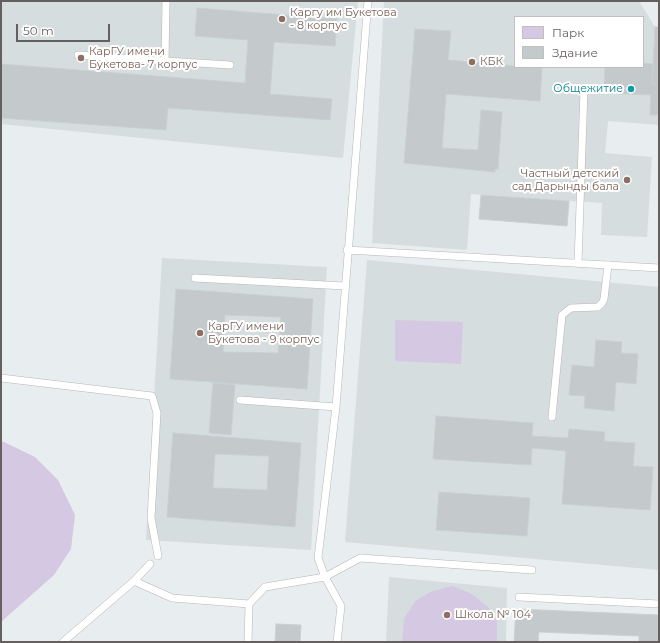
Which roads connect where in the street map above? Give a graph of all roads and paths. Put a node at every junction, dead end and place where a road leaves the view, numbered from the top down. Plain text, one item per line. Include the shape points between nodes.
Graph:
1 (166, 1) edge
2 (368, 1) edge
3 (78, 55) dead end
4 (166, 61) junction
5 (230, 65) dead end
6 (584, 90) dead end
7 (348, 250) junction
8 (578, 263) junction
9 (608, 265) junction
10 (659, 268) edge
11 (195, 278) dead end
12 (345, 286) junction
13 (1, 378) edge
14 (240, 400) dead end
15 (336, 407) junction
16 (552, 418) dead end
17 (158, 556) dead end
18 (150, 564) dead end
19 (532, 570) dead end
20 (325, 577) junction
21 (134, 581) junction
22 (519, 597) dead end
23 (249, 604) junction
24 (659, 604) edge
25 (63, 642) edge
26 (248, 642) edge
27 (337, 642) edge

1 - 4 lane
2 - 7 lane
3 - 4 lane
4 - 5 lane
6 - 8 lane
7 - 8 lane
7 - 12 lane
8 - 9 lane
9 - 10 lane
9 - 16 lane via 602,303 598,306 571,308 562,315
11 - 12 lane
12 - 15 lane
13 - 17 lane via 152,396 157,413 151,518
14 - 15 lane
15 - 20 lane via 318,558
18 - 21 lane
19 - 20 lane via 360,558
20 - 23 lane via 266,587
20 - 27 lane via 341,606
21 - 23 lane via 172,598
21 - 25 lane
22 - 24 lane
23 - 26 lane

